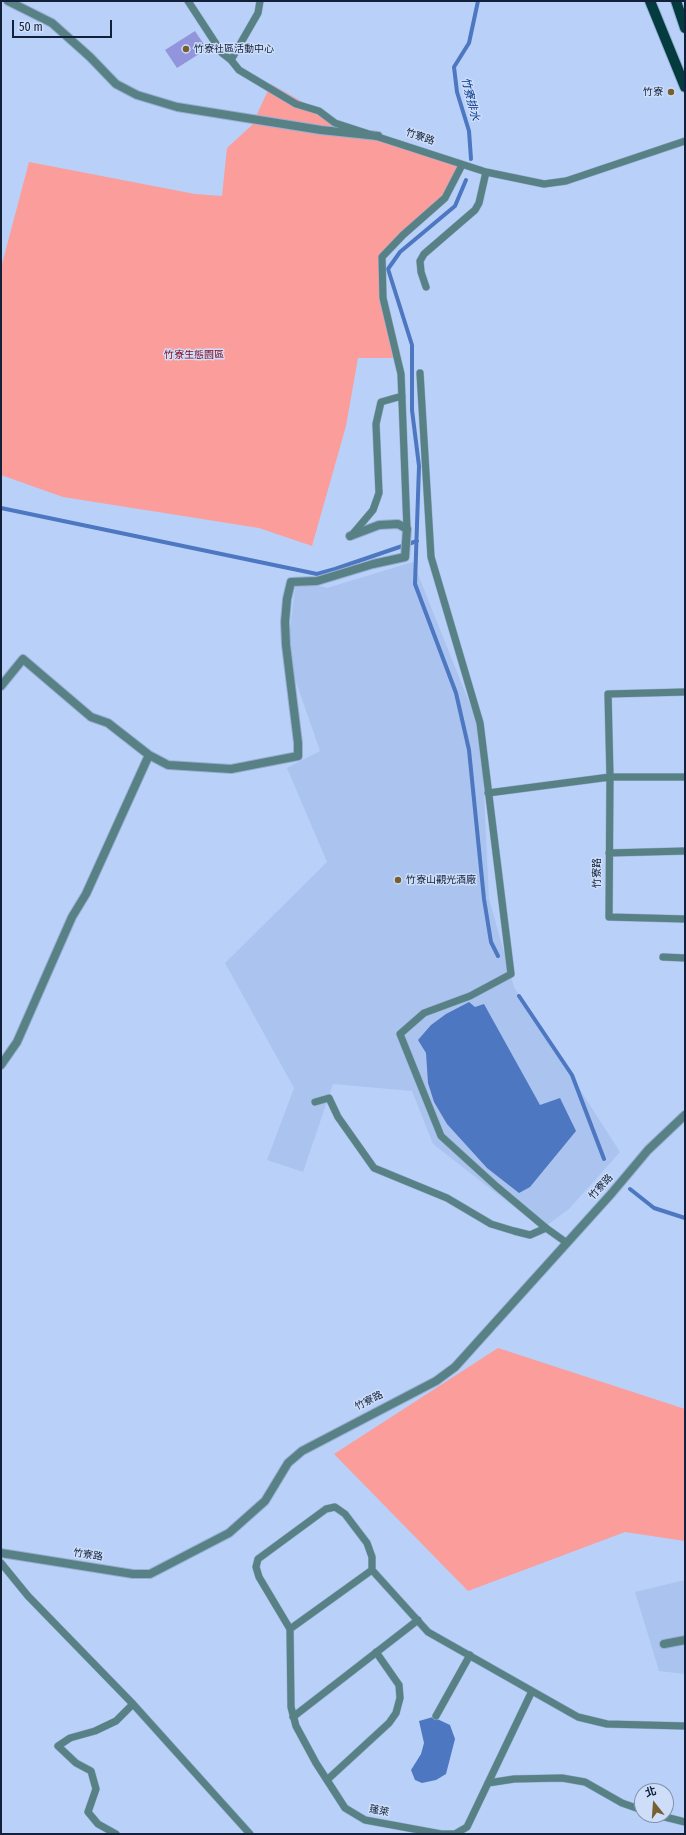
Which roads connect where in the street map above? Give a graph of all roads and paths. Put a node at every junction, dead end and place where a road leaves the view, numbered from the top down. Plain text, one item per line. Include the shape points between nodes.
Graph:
1 (8, 1) edge
2 (188, 1) edge
3 (260, 1) edge
4 (650, 1) edge
5 (676, 1) edge
6 (685, 28) edge
7 (231, 60) junction
8 (685, 87) edge
9 (378, 136) junction
10 (685, 141) edge
11 (462, 165) junction
12 (486, 172) junction
13 (426, 287) dead end
14 (420, 373) dead end
15 (402, 396) junction
16 (407, 529) junction
17 (350, 536) joint
18 (1, 686) edge
19 (685, 692) edge
20 (149, 755) junction
21 (610, 777) junction
22 (685, 777) edge
23 (488, 793) junction
24 (685, 851) edge
25 (609, 853) junction
26 (685, 919) edge
27 (663, 957) dead end
28 (685, 958) edge
29 (1, 1065) edge
30 (315, 1102) dead end
31 (685, 1115) edge
32 (546, 1228) junction
33 (567, 1242) junction
34 (1, 1553) edge
35 (1, 1563) edge
36 (372, 1570) junction
37 (418, 1620) junction
38 (290, 1629) junction
39 (685, 1640) edge
40 (664, 1644) dead end
41 (376, 1652) junction
42 (470, 1656) junction
43 (532, 1691) junction
44 (133, 1704) junction
45 (436, 1716) dead end
46 (293, 1717) junction
47 (685, 1726) edge
48 (327, 1780) junction
49 (488, 1783) junction
50 (634, 1807) edge
51 (674, 1819) edge
52 (685, 1822) edge
53 (116, 1834) edge
54 (250, 1834) edge

1 - 9 street via 52,22 116,84 137,95 184,108 321,130
2 - 7 lane, 竹寮路 via 222,53
3 - 7 lane via 258,13
4 - 8 main road
5 - 6 main road
7 - 9 lane, 竹寮路 via 239,70 296,104 319,111 335,123
9 - 11 lane, 竹寮路
10 - 12 lane, 竹寮路 via 566,181 544,184
11 - 12 lane, 竹寮路
11 - 15 lane via 445,198 382,257 383,298 401,374
12 - 13 lane via 480,202 475,210 422,257 421,272
14 - 23 lane via 431,557 480,722
15 - 16 lane
15 - 17 lane via 381,402 376,424 379,493 372,510
16 - 17 street via 398,524 378,525
16 - 20 street via 405,558 373,564 317,581 291,582 285,622 298,756 232,769 168,765
18 - 20 street via 23,659 91,717 108,723
19 - 21 lane, 竹寮路 via 608,694
20 - 29 street via 16,1042
21 - 22 lane
21 - 23 lane
21 - 25 lane, 竹寮路
23 - 32 lane via 511,974 470,996 424,1013 400,1034 441,1136
24 - 25 lane
25 - 26 lane, 竹寮路 via 609,917
27 - 28 lane
30 - 32 lane via 329,1098 338,1117 374,1168 447,1198 491,1224 530,1235
31 - 33 street, 竹寮路 via 648,1150
32 - 33 lane
33 - 34 street, 竹寮路 via 455,1368 436,1381 302,1451 288,1464 265,1501 229,1533 150,1574 133,1574
35 - 44 lane via 28,1596
36 - 37 lane
36 - 38 lane
36 - 38 lane via 372,1557 367,1543 345,1514 335,1507 326,1509 258,1559 256,1567 259,1577
37 - 41 lane
37 - 42 lane via 428,1632
38 - 46 lane, 蓬萊
39 - 40 street
41 - 46 lane
41 - 48 lane via 399,1686 400,1698 396,1713 389,1723
42 - 43 lane
42 - 45 lane
43 - 47 lane via 578,1717 607,1724
43 - 49 lane, 蓬萊
44 - 53 lane via 116,1721 95,1731 70,1738 58,1746 76,1764 91,1771 96,1789 88,1812 98,1824
44 - 54 lane
46 - 48 lane, 蓬萊
48 - 49 lane, 蓬萊 via 345,1808 365,1820 441,1834 455,1834 467,1827
49 - 50 lane via 514,1779 562,1778 584,1782
51 - 52 lane

